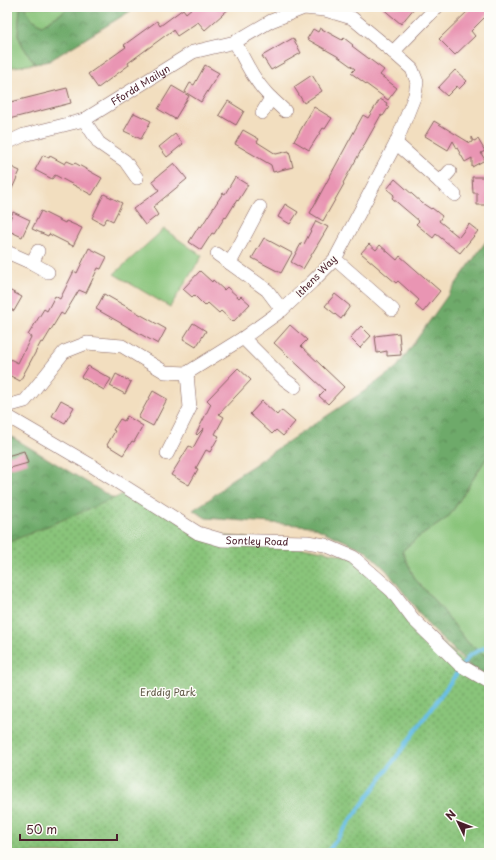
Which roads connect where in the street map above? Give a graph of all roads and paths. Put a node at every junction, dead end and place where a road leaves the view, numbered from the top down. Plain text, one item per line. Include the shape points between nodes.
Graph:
1 (437, 7) edge
2 (271, 21) joint
3 (235, 42) junction
4 (394, 52) junction
5 (271, 98) junction
6 (285, 111) dead end
7 (262, 112) dead end
8 (84, 120) junction
9 (7, 143) edge
10 (396, 143) junction
11 (450, 171) dead end
12 (137, 178) dead end
13 (440, 182) junction
14 (455, 195) dead end
15 (260, 207) dead end
16 (38, 251) dead end
17 (7, 252) edge
18 (217, 254) dead end
19 (335, 258) junction
20 (32, 263) junction
21 (230, 263) junction
22 (48, 272) dead end
23 (282, 310) junction
24 (393, 310) dead end
25 (243, 338) junction
26 (188, 374) junction
27 (295, 387) dead end
28 (7, 406) edge
29 (7, 416) edge
30 (167, 454) dead end
31 (489, 682) edge

1 - 4 street
2 - 3 street, Ffordd Mailyn
2 - 4 street, Ithens Way via 304,8 325,10 352,18
3 - 5 street via 251,74
3 - 8 street, Ffordd Mailyn via 194,52
4 - 10 street, Ithens Way via 412,69 417,82 415,95
5 - 6 street
5 - 7 street
8 - 9 street, Ffordd Mailyn via 24,135
8 - 12 street via 99,143 125,161
10 - 13 street
10 - 19 street, Ithens Way
11 - 13 street
13 - 14 street
15 - 21 street
16 - 20 street
17 - 20 street
18 - 21 street
19 - 23 street, Ithens Way
19 - 24 street
20 - 22 street
21 - 23 street via 267,290
23 - 25 street, Ithens Way
25 - 26 street, Ithens Way
25 - 27 street
26 - 28 street via 165,372 122,346 87,343 64,352 25,401
26 - 30 street via 190,408
29 - 31 street, Sontley Road via 198,533 222,540 307,542 325,545 353,557 392,591 413,619 463,667

